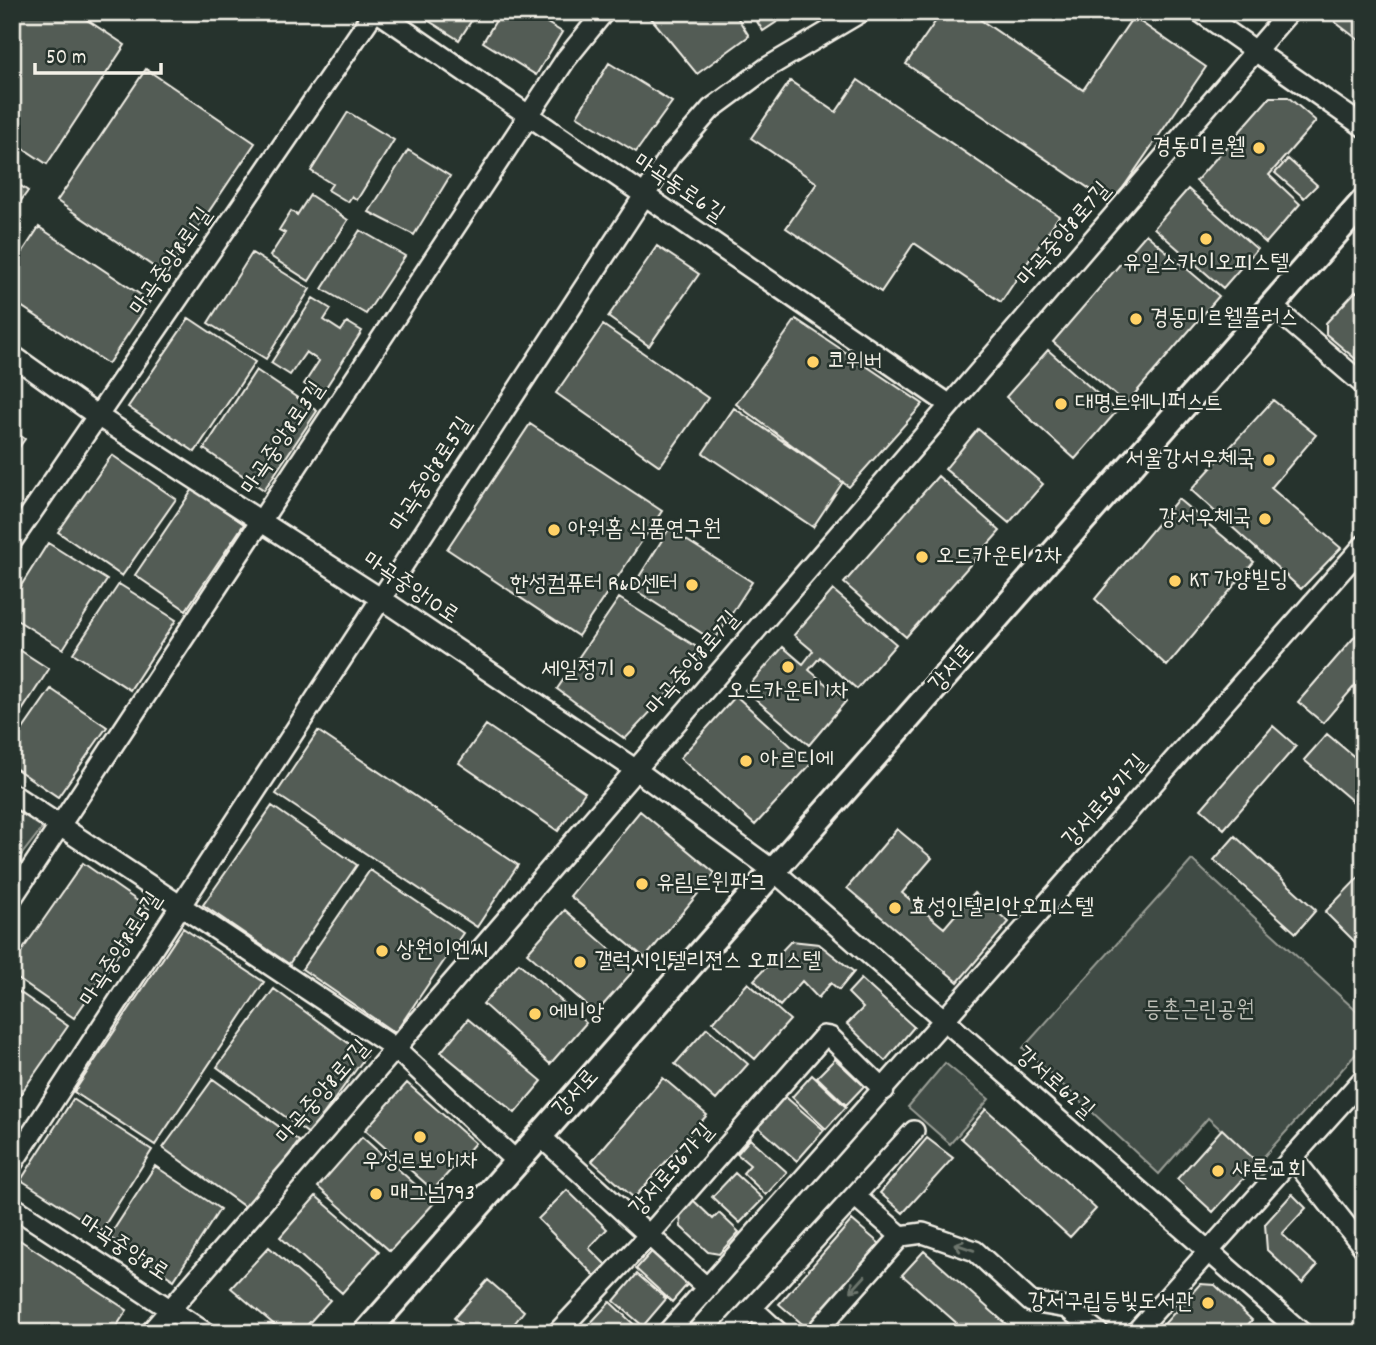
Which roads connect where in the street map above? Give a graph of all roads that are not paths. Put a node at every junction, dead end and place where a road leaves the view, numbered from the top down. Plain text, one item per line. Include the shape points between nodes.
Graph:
1 (376, 12) edge
2 (604, 12) edge
3 (861, 12) edge
4 (1200, 12) edge
5 (1289, 12) edge
6 (1256, 52) junction
7 (529, 116) junction
8 (1364, 127) edge
9 (644, 195) junction
10 (1364, 201) edge
11 (1273, 307) junction
12 (12, 355) edge
13 (1364, 385) edge
14 (950, 405) junction
15 (96, 415) junction
16 (260, 520) junction
17 (12, 541) edge
18 (1364, 545) edge
19 (380, 598) junction
20 (636, 770) junction
21 (12, 794) edge
22 (60, 825) junction
23 (774, 871) junction
24 (12, 898) edge
25 (180, 906) junction
26 (945, 1022) junction
27 (395, 1048) junction
28 (1364, 1079) edge
29 (884, 1090) junction
30 (540, 1136) junction
31 (1293, 1158) junction
32 (517, 1162) junction
33 (12, 1164) edge
34 (856, 1197) junction
35 (12, 1206) edge
36 (649, 1235) junction
37 (901, 1236) junction
38 (1364, 1248) edge
39 (1207, 1250) junction
40 (707, 1288) junction
41 (752, 1308) junction
42 (170, 1309) junction
43 (150, 1333) edge
44 (206, 1333) edge
45 (366, 1333) edge
46 (557, 1333) edge
47 (667, 1333) edge
48 (729, 1333) edge
49 (779, 1333) edge
50 (815, 1333) edge
51 (1099, 1333) edge
52 (1135, 1333) edge
53 (1302, 1333) edge

1 - 7 street, 마곡동로6길
1 - 15 street, 마곡중앙8로1길
2 - 7 street, 마곡중앙8로3길
3 - 9 street, 마곡중앙8로5길 via 768,67 710,109
4 - 6 street
5 - 6 street, 마곡중앙8로7길
6 - 8 street
6 - 14 street, 마곡중앙8로7길
7 - 9 street, 마곡동로6길
7 - 16 street, 마곡중앙8로3길
9 - 14 street, 마곡동로6길
9 - 19 street, 마곡중앙8로5길
10 - 11 main road, 강서로
11 - 13 street
11 - 23 main road, 강서로
12 - 15 street, 마곡중앙10로
14 - 20 street, 마곡중앙8로7길
15 - 16 street, 마곡중앙10로
15 - 17 street, 마곡중앙8로1길
16 - 19 street, 마곡중앙10로
16 - 22 street, 마곡중앙8로3길
18 - 26 street, 강서로56가길
19 - 20 street, 마곡중앙10로
19 - 25 street, 마곡중앙8로5길
20 - 23 street, 마곡중앙10로
20 - 27 street, 마곡중앙8로7길
21 - 22 street
22 - 24 street, 마곡중앙8로3길
22 - 25 street
23 - 26 street, 강서로62길
23 - 30 main road, 강서로
25 - 27 street
25 - 33 street, 마곡중앙8로5길
26 - 29 street, 강서로56가길
26 - 39 street, 강서로62길
27 - 32 street
27 - 42 street, 마곡중앙8로7길
28 - 31 street
29 - 36 street, 강서로56가길 via 824,1036
29 - 40 street, 강서로56가길
30 - 32 main road, 강서로
30 - 36 street, 강서로
31 - 38 street
31 - 39 street
32 - 45 main road, 강서로
34 - 37 street
34 - 41 street
34 - 48 street via 914,1131
35 - 42 street, 마곡중앙8로
36 - 40 street, 강서로
36 - 46 street, 강서로56가길
37 -> 50 street
51 -> 37 street via 1067,1308 1031,1302 975,1251 923,1233
39 - 52 street
39 - 53 street, 강서로62길
40 - 47 street, 강서로56가길
41 - 48 street
41 - 49 street
42 - 43 street, 마곡중앙8로7길
42 - 44 street, 마곡중앙8로

